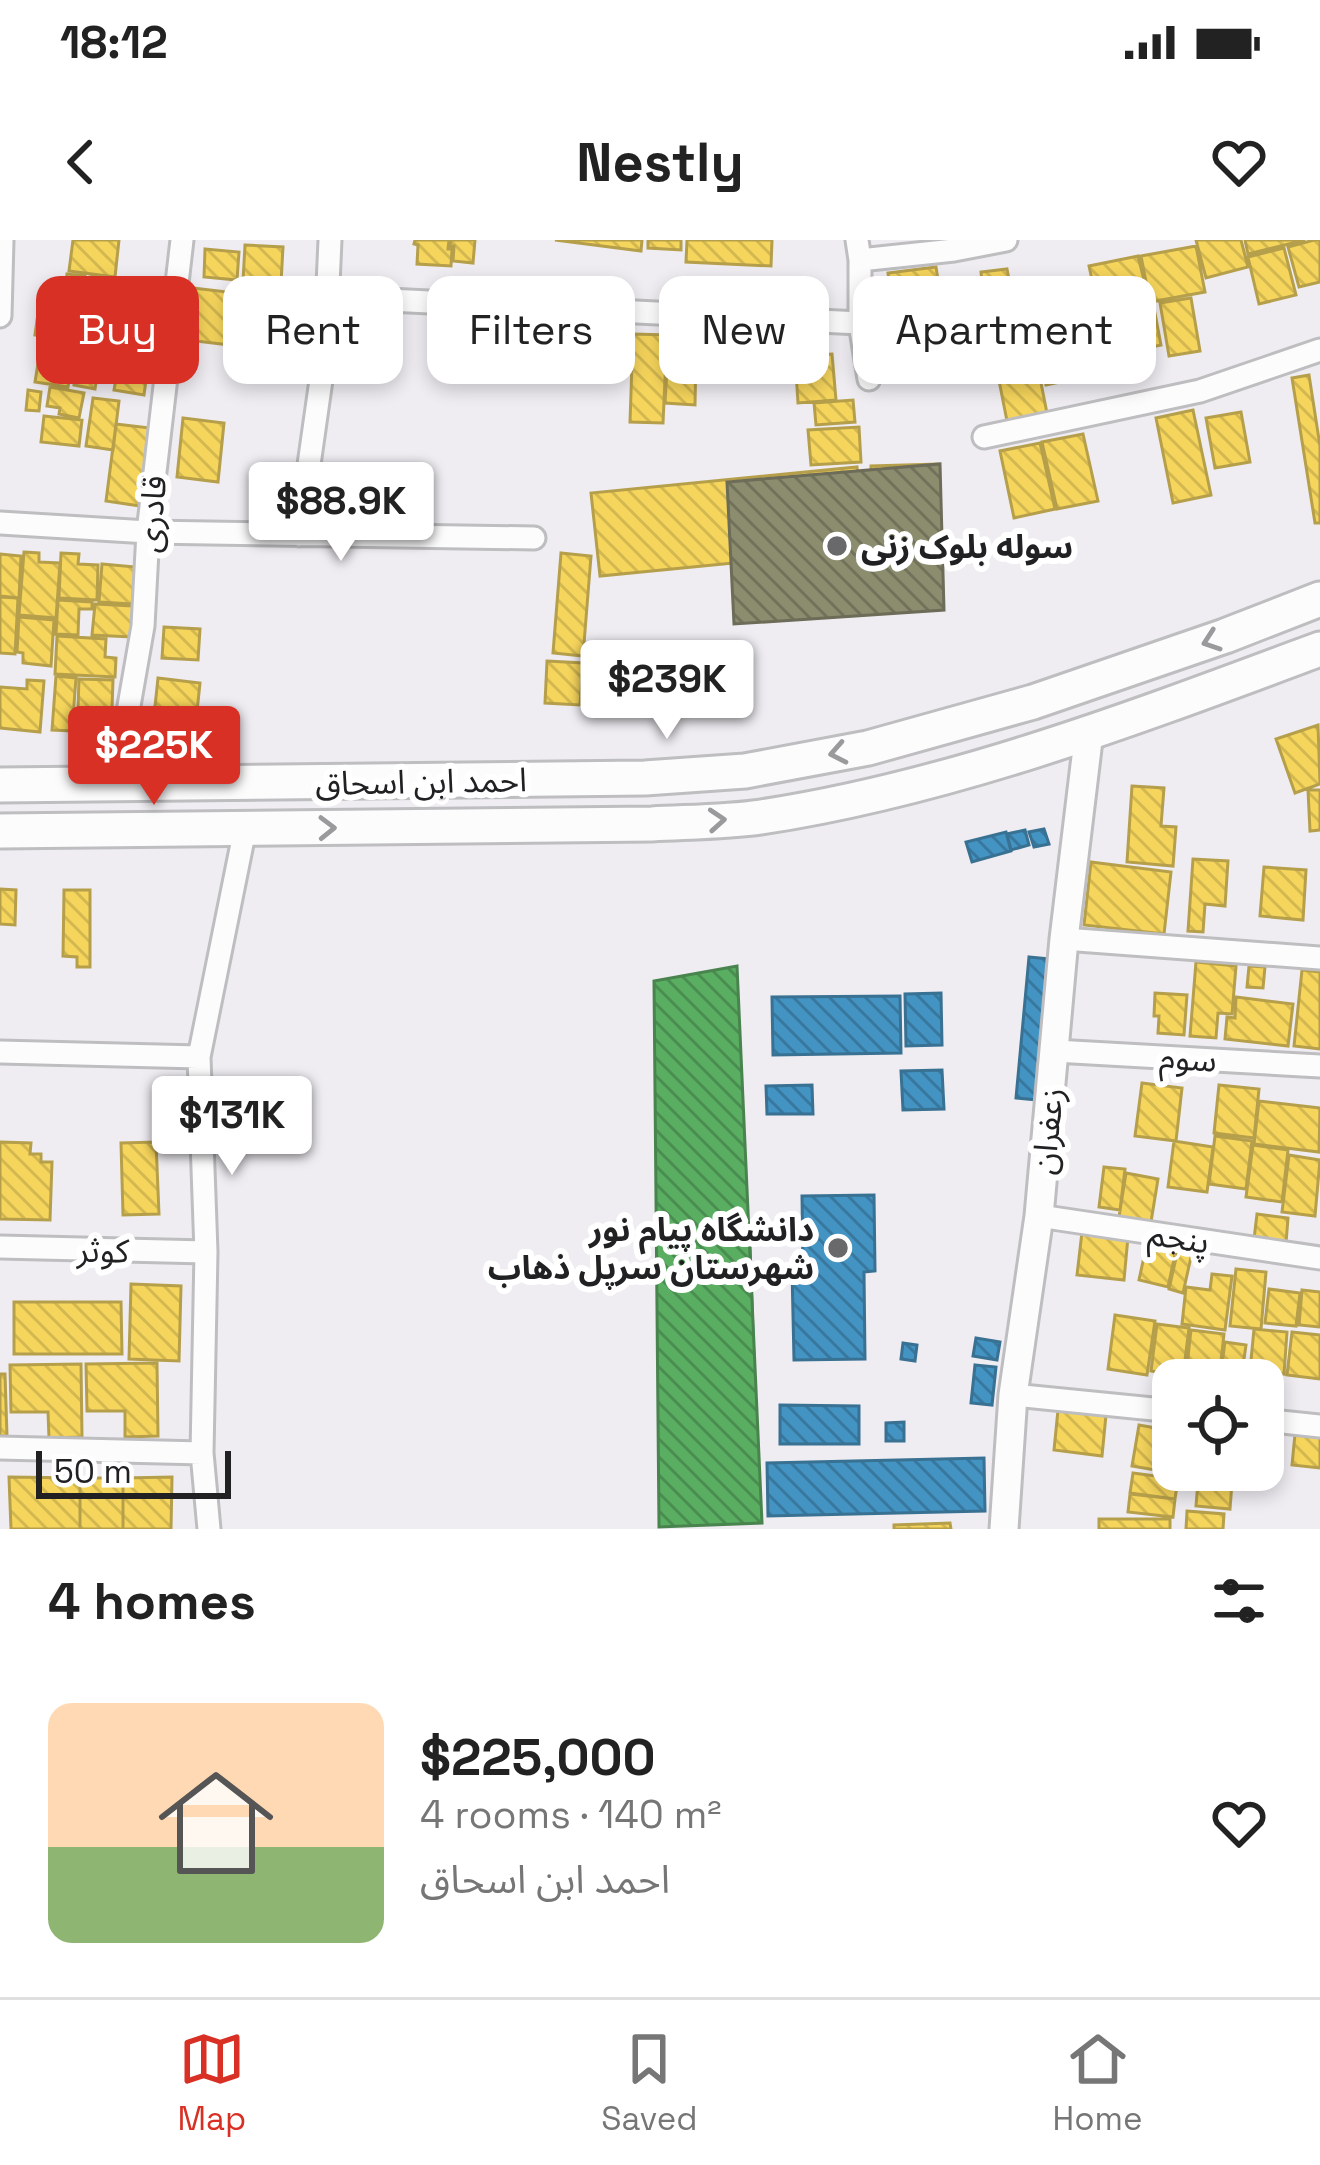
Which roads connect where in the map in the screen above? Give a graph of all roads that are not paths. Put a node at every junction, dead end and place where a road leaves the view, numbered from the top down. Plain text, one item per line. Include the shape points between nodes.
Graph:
1 (2, 240) edge
2 (182, 240) edge
3 (330, 240) edge
4 (1006, 240) edge
5 (859, 250) edge
6 (329, 276) edge
7 (403, 301) edge
8 (0, 316) edge
9 (853, 323) edge
10 (1320, 350) edge
11 (320, 384) edge
12 (984, 437) dead end
13 (0, 523) edge
14 (148, 532) junction
15 (299, 535) junction
16 (534, 538) dead end
17 (1320, 599) edge
18 (1320, 649) edge
19 (1089, 732) junction
20 (203, 783) junction
21 (104, 784) junction
22 (0, 785) edge
23 (205, 829) junction
24 (245, 829) junction
25 (99, 830) junction
26 (0, 831) edge
27 (1064, 939) junction
28 (1320, 958) edge
29 (1055, 1051) junction
30 (0, 1052) edge
31 (199, 1057) junction
32 (1320, 1066) edge
33 (1039, 1216) junction
34 (0, 1247) edge
35 (206, 1252) junction
36 (1320, 1258) edge
37 (1013, 1395) junction
38 (1152, 1409) edge
39 (1284, 1422) edge
40 (1320, 1426) edge
41 (0, 1448) edge
42 (202, 1453) junction
43 (209, 1529) edge
44 (1004, 1529) edge

1 - 8 street
2 - 14 street, قادری
3 - 6 street
4 - 5 street via 954,250
7 - 9 street
10 - 12 street via 1200,391
11 - 15 street
13 - 14 street
14 - 15 street
14 - 21 street, قادری via 143,626 126,723
15 - 16 street
17 -> 20 main road, احمد ابن اسحاق via 1033,702 745,772
18 - 19 main road, احمد ابن اسحاق
24 -> 19 main road, احمد ابن اسحاق via 759,817 885,792
19 - 27 street, زعفران
20 - 21 main road, احمد ابن اسحاق
20 - 23 main road via 188,807 191,821
21 - 22 main road, احمد ابن اسحاق
21 - 25 main road via 118,790 124,809
23 - 24 main road, احمد ابن اسحاق
23 - 25 main road, احمد ابن اسحاق
24 - 31 street
25 - 26 main road, احمد ابن اسحاق
27 - 28 street
27 - 29 street, زعفران
29 - 32 street, سوم
29 - 33 street, زعفران
30 - 31 street
31 - 35 street
33 - 36 street, پنجم
33 - 37 street, زعفران
34 - 35 street, کوثر
35 - 42 street
37 - 38 street
37 - 44 street, زعفران
39 - 40 street
41 - 42 street
42 - 43 street

